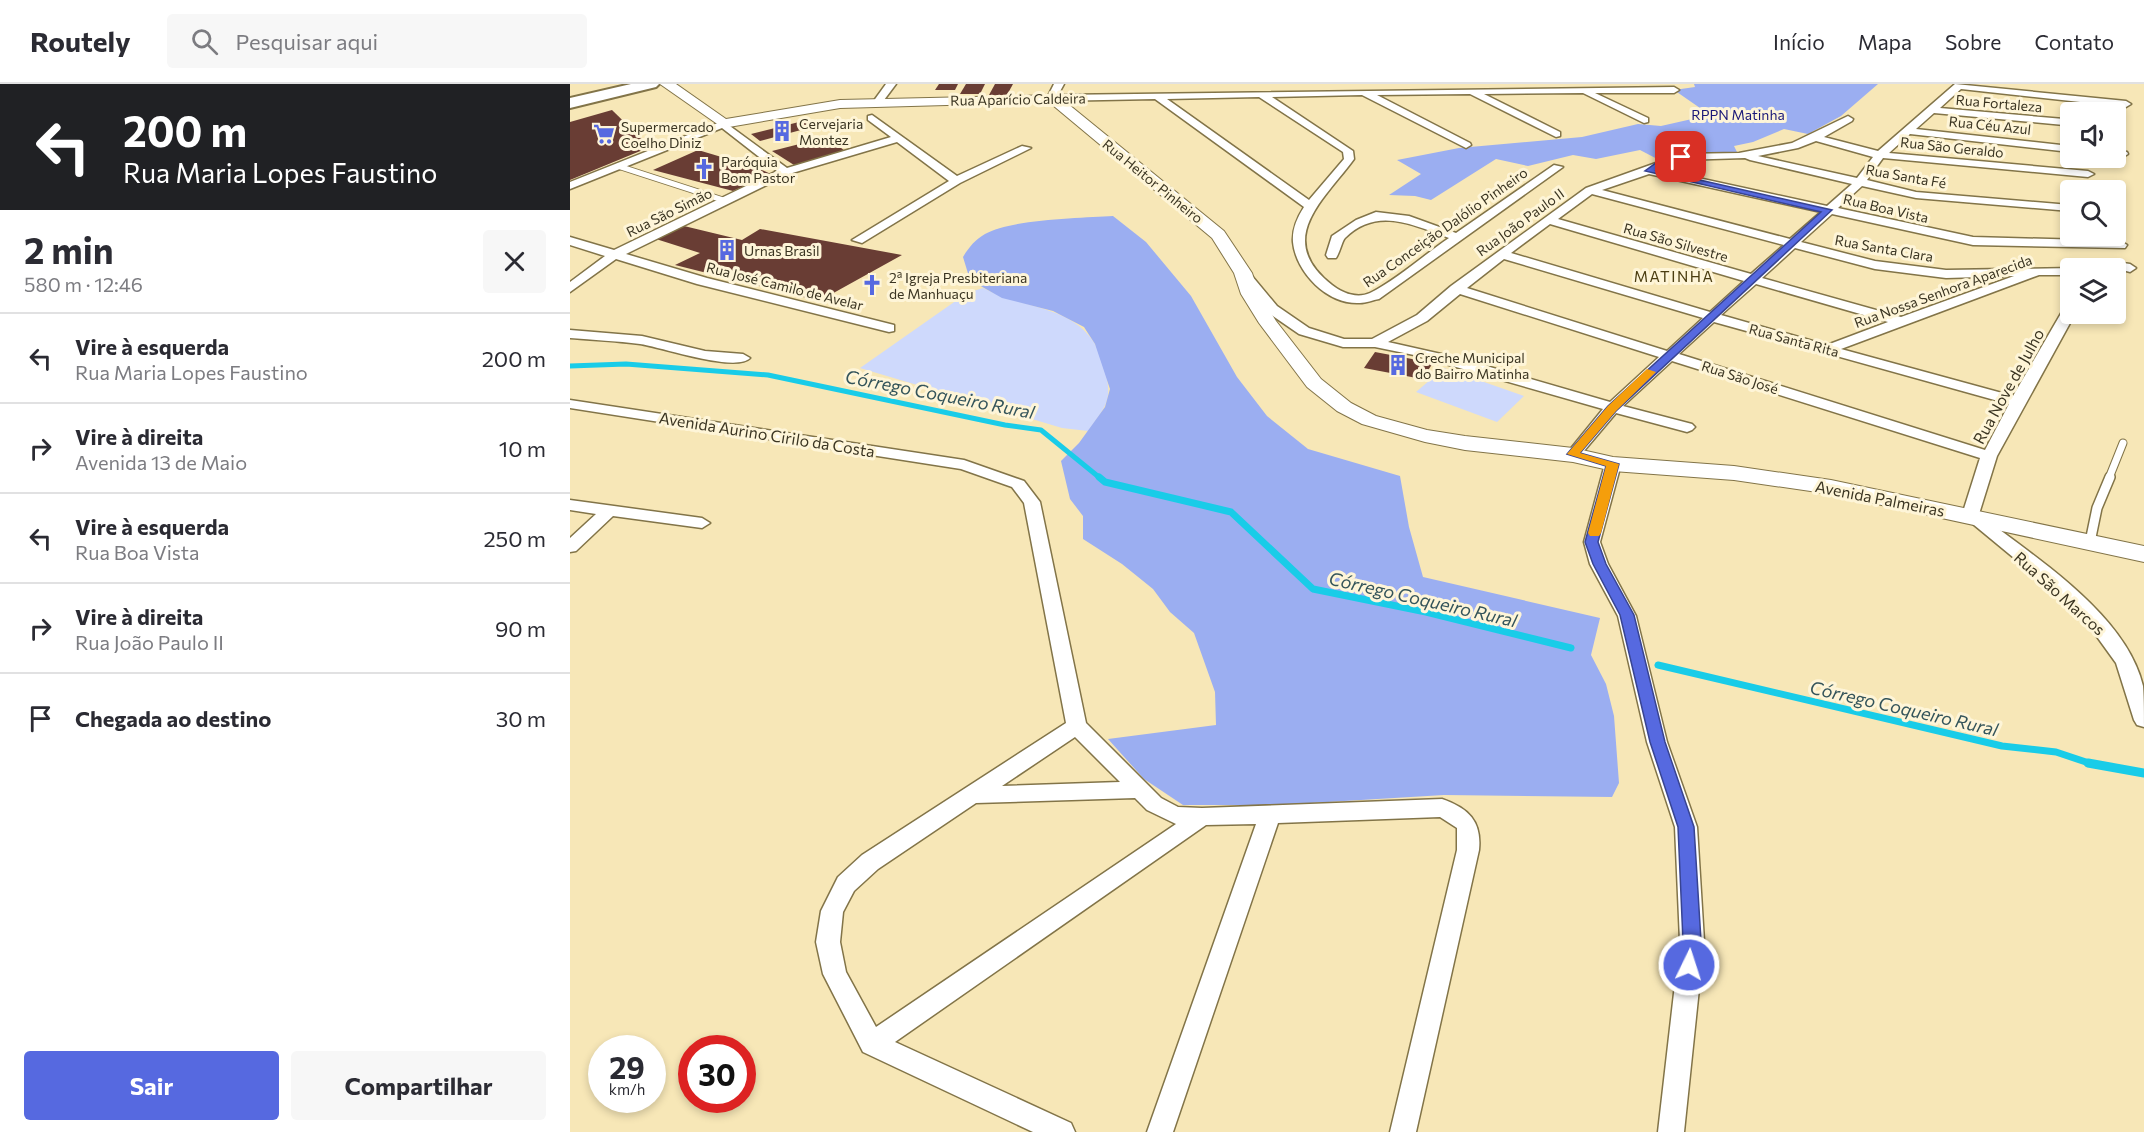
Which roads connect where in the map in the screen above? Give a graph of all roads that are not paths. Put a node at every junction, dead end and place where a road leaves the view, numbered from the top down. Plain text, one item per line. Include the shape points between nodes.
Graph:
1 (651, 84) edge
2 (667, 84) edge
3 (891, 84) edge
4 (1959, 85) edge
5 (1469, 87) edge
6 (1363, 88) edge
7 (1579, 88) edge
8 (1633, 88) edge
9 (1261, 89) edge
10 (1674, 90) dead end
11 (1055, 91) edge
12 (1157, 96) junction
13 (878, 102) junction
14 (2108, 102) edge
15 (570, 103) edge
16 (1932, 110) junction
17 (872, 118) dead end
18 (1848, 119) dead end
19 (1644, 120) dead end
20 (2060, 122) edge
21 (723, 124) junction
22 (1906, 131) junction
23 (1556, 134) dead end
24 (900, 138) junction
25 (1815, 138) junction
26 (1466, 145) dead end
27 (2060, 147) edge
28 (1026, 148) dead end
29 (1880, 155) junction
30 (1739, 156) junction
31 (618, 166) junction
32 (1558, 167) dead end
33 (1649, 171) junction
34 (785, 172) junction
35 (2088, 174) dead end
36 (956, 181) junction
37 (1859, 183) junction
38 (570, 186) edge
39 (1590, 190) junction
40 (726, 201) junction
41 (1310, 206) junction
42 (2060, 207) edge
43 (1828, 210) junction
44 (1548, 220) junction
45 (1457, 237) junction
46 (858, 240) dead end
47 (570, 241) edge
48 (2060, 243) edge
49 (1791, 245) junction
50 (1502, 254) junction
51 (614, 255) junction
52 (1332, 255) dead end
53 (2126, 267) edge
54 (2130, 268) dead end
55 (2038, 271) junction
56 (2060, 271) edge
57 (1243, 273) junction
58 (1752, 279) junction
59 (570, 288) edge
60 (1456, 289) junction
61 (1712, 317) junction
62 (1899, 321) junction
63 (2062, 324) edge
64 (889, 328) dead end
65 (570, 334) edge
66 (1375, 343) junction
67 (1828, 349) junction
68 (1669, 355) junction
69 (744, 358) dead end
70 (2017, 402) junction
71 (574, 408) edge
72 (1612, 408) junction
73 (1687, 428) dead end
74 (2123, 443) dead end
75 (1573, 454) junction
76 (1989, 456) junction
77 (1613, 464) junction
78 (570, 505) edge
79 (609, 511) junction
80 (1970, 515) junction
81 (702, 523) dead end
82 (2090, 542) junction
83 (570, 547) edge
84 (2143, 551) edge
85 (2144, 720) edge
86 (1077, 726) junction
87 (1139, 790) junction
88 (971, 795) junction
89 (1270, 814) junction
90 (1202, 817) junction
91 (872, 1044) junction
92 (1062, 1132) edge
93 (1160, 1132) edge
94 (1403, 1132) edge
95 (1671, 1132) edge

1 - 15 main road
2 - 21 street
3 - 13 street
4 - 14 street
4 - 16 street
5 - 6 street, Rua Aparício Caldeira
5 - 7 street, Rua Aparício Caldeira
5 - 23 street
6 - 9 street, Rua Aparício Caldeira
6 - 26 street
7 - 8 street, Rua Aparício Caldeira
7 - 19 street
8 - 10 street, Rua Aparício Caldeira
9 - 12 street, Rua Aparício Caldeira
9 - 41 street, Rua Conceição Dalólio Pinheiro via 1348,151 1349,159
11 - 12 street, Rua Aparício Caldeira
11 - 13 street, Rua Aparício Caldeira
11 - 57 street, Rua Heitor Pinheiro via 1131,166 1209,226
12 - 41 street
13 - 21 street, Rua Aparício Caldeira via 803,109
16 - 20 street, Rua Fortaleza
16 - 22 street
17 - 24 street
18 - 25 street, Rua João Paulo II
21 - 31 street
21 - 34 street
22 - 27 street, Rua Céu Azul
22 - 29 street
24 - 34 street, Rua São Simão
24 - 36 street
25 - 29 street, Rua São Geraldo
25 - 30 street, Rua João Paulo II
28 - 36 street
29 - 35 street, Rua São Geraldo
29 - 37 street
30 - 33 street, Rua João Paulo II via 1681,157
30 - 37 street, Rua Santa Fé
31 - 38 street
31 - 40 lane
32 - 45 street, Rua Conceição Dalólio Pinheiro
33 - 39 street, Rua João Paulo II
33 - 43 street, Rua Boa Vista
34 - 40 street, Rua São Simão
36 - 46 street
37 - 42 street, Rua Santa Fé via 1947,199
37 - 43 street
39 - 44 street, Rua João Paulo II
39 - 49 street, Rua Santa Clara
40 - 51 street, Rua São Simão
41 - 45 street, Rua Conceição Dalólio Pinheiro via 1300,227 1302,257 1335,293 1355,301 1374,296
43 - 48 street, Rua Boa Vista via 1973,241
43 - 49 street
44 - 50 street, Rua João Paulo II
44 - 58 street, Rua São Silvestre
45 - 52 street via 1400,218 1375,216 1336,239
47 - 51 street, Rua José Camilo de Avelar
49 - 55 street, Rua Santa Clara via 1913,271
49 - 58 street
50 - 60 street, Rua João Paulo II
50 - 61 street, Rua Santa Rita
51 - 59 street, Rua São Simão
51 - 64 street, Rua José Camilo de Avelar
53 - 54 street
55 - 56 street, Rua Nossa Senhora Aparecida
55 - 62 street, Rua Nossa Senhora Aparecida
57 - 66 street, Rua João Paulo II via 1272,309 1304,331 1343,344
57 - 75 street, Rua Heitor Pinheiro via 1250,294 1278,338 1314,383 1344,407 1369,420 1425,436
58 - 61 street
58 - 62 street, Rua São Silvestre
60 - 66 street, Rua João Paulo II via 1422,318
60 - 68 street, Rua São José
61 - 67 street, Rua Santa Rita
61 - 68 street
62 - 67 street, Rua Nossa Senhora Aparecida
63 - 70 street, Rua Nove de Julho
65 - 69 street via 642,340 705,355
66 - 72 street via 1434,354
67 - 70 street, Rua Santa Rita
68 - 72 street
68 - 76 street, Rua São José
70 - 76 street, Rua Nove de Julho
71 - 86 street, Avenida Aurino Cirilo da Costa via 964,465 1018,484 1032,502
72 - 73 street
72 - 75 street
74 - 82 lane via 2097,508
75 - 77 street, Avenida Palmeiras
76 - 80 street, Rua Nove de Julho
77 - 80 street, Avenida Palmeiras via 1734,473 1820,485
77 - 95 street via 1592,542 1599,564 1627,615 1658,742 1686,827 1692,941
78 - 79 street
79 - 81 street
79 - 83 street
80 - 82 street, Avenida Palmeiras
80 - 85 street, Rua São Marcos via 2051,581 2108,636 2125,663
82 - 84 street, Avenida Palmeiras
86 - 87 street
86 - 88 street
87 - 88 street
87 - 90 street via 1154,804 1176,815
88 - 91 street via 870,862 846,884 832,911 828,942 835,974
89 - 90 street
89 - 93 street
89 - 94 street via 1442,808 1456,813 1471,834
90 - 91 street
91 - 92 street

